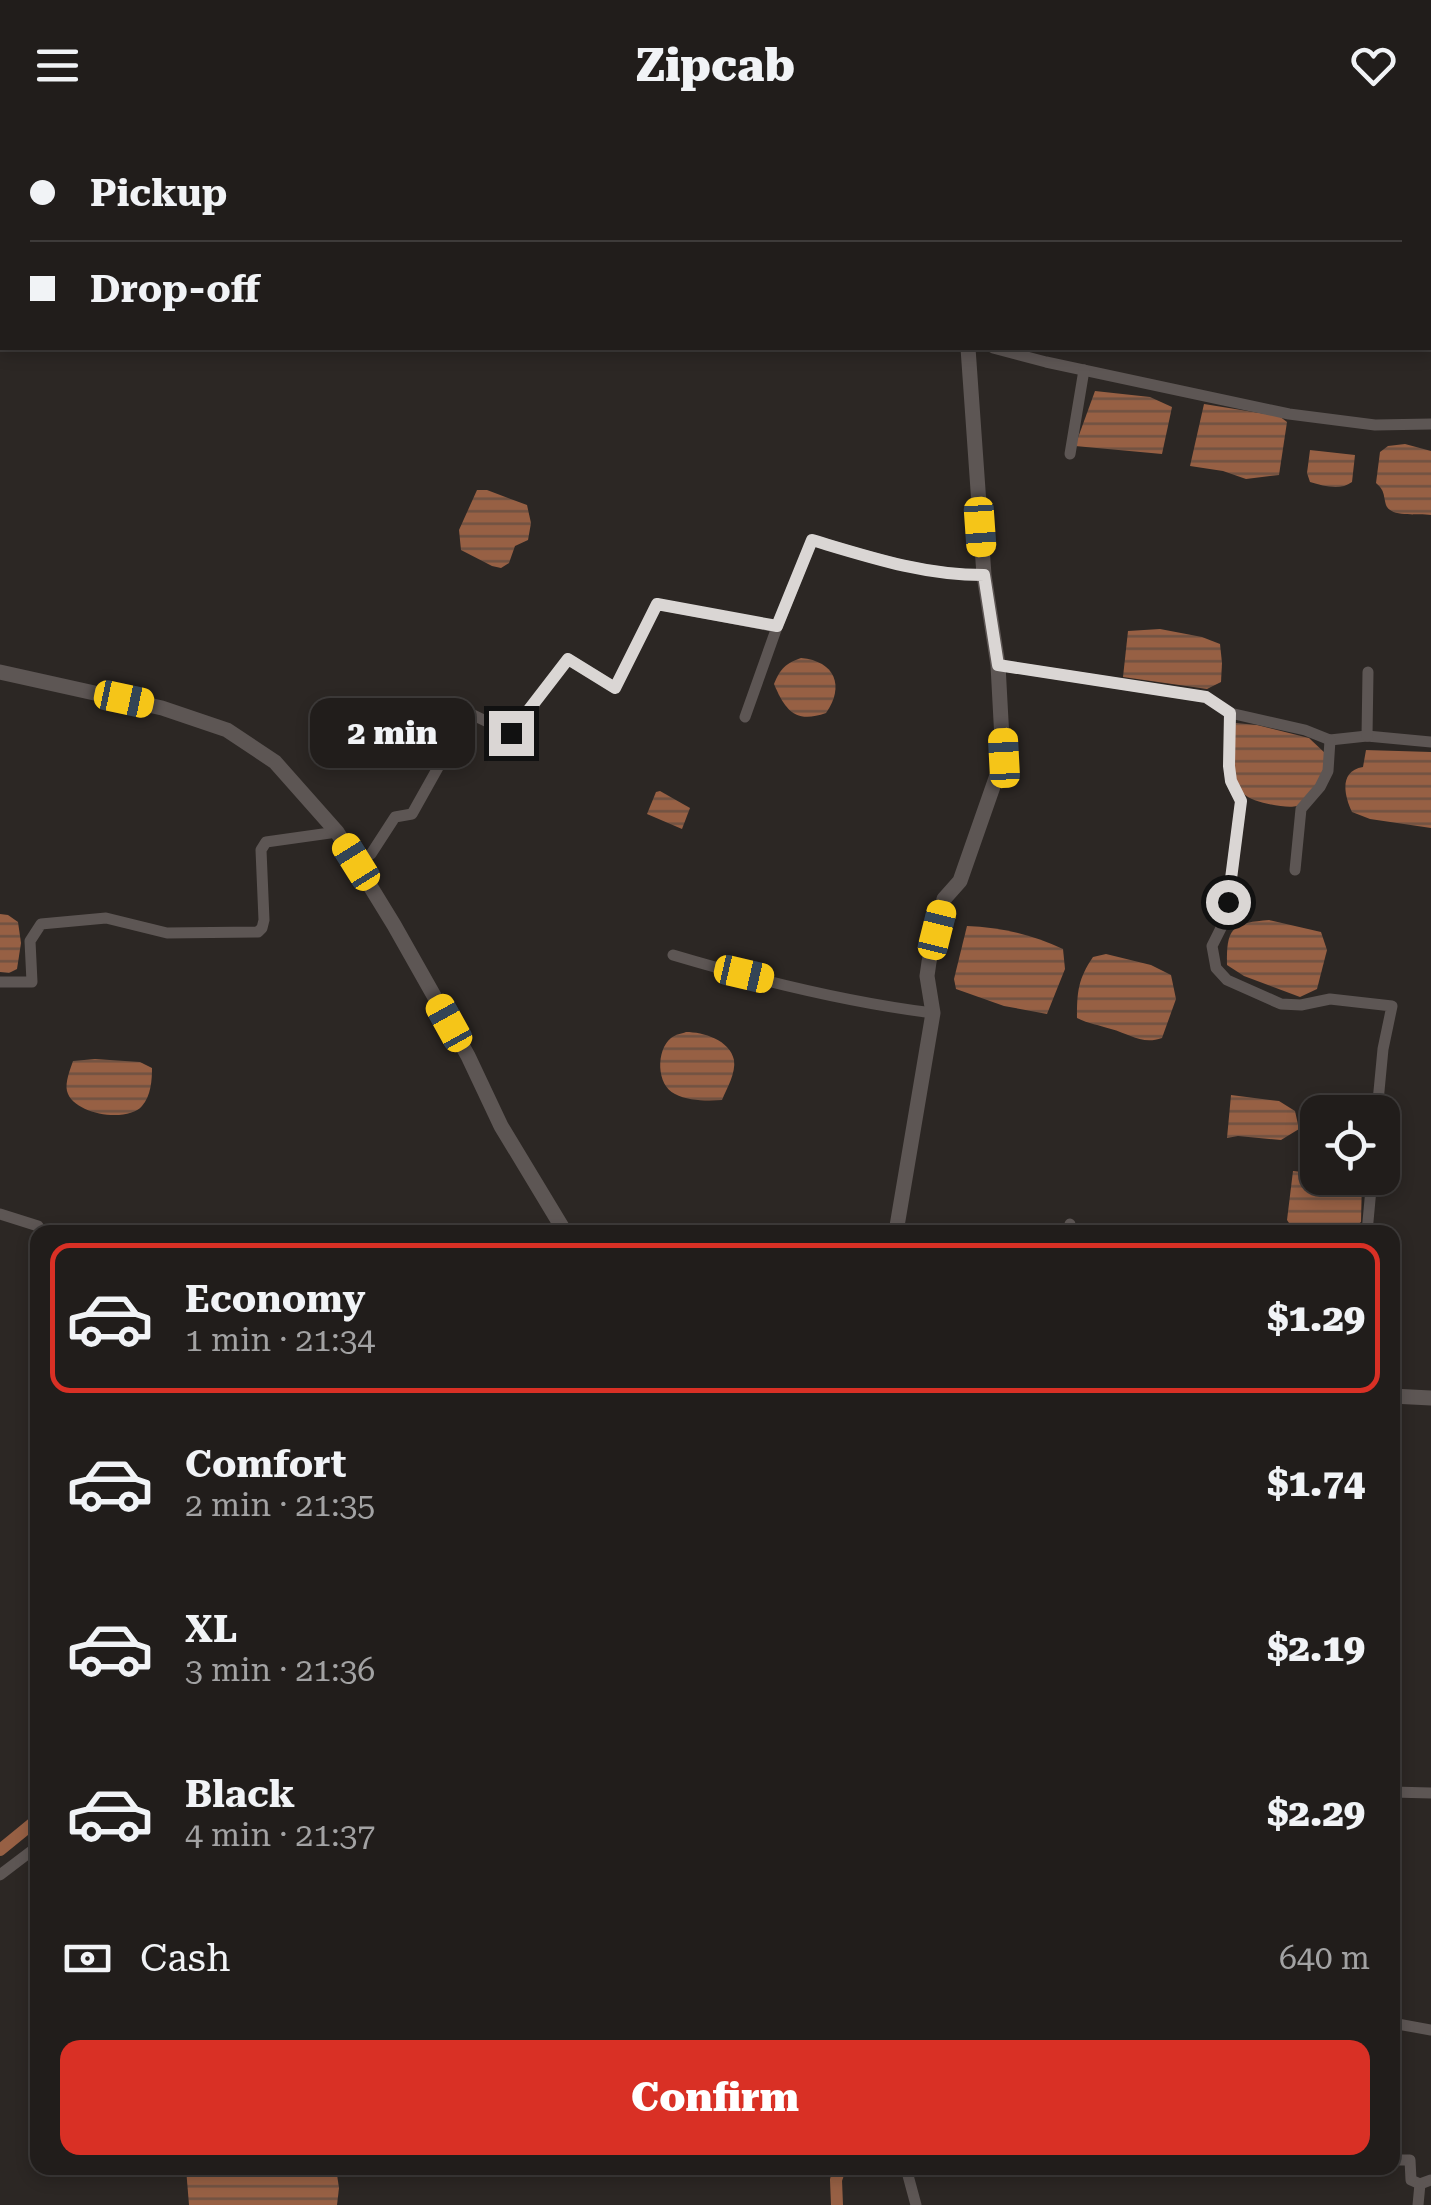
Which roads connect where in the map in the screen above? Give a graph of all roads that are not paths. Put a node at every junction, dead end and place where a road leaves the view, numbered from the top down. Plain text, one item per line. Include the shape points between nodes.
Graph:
1 (968, 350) edge
2 (1001, 350) edge
3 (1084, 370) junction
4 (1431, 424) edge
5 (1070, 454) dead end
6 (984, 575) junction
7 (777, 626) junction
8 (998, 665) junction
9 (0, 672) edge
10 (1368, 672) dead end
11 (1230, 713) junction
12 (745, 717) dead end
13 (1367, 736) junction
14 (1330, 740) junction
15 (1431, 742) edge
16 (337, 832) junction
17 (356, 862) junction
18 (1295, 870) dead end
19 (673, 956) dead end
20 (0, 982) edge
21 (932, 1013) junction
22 (1379, 1095) edge
23 (1370, 1195) edge
24 (0, 1214) edge
25 (35, 1225) edge
26 (561, 1225) edge
27 (897, 1225) edge
28 (1368, 1225) edge
29 (1400, 1396) edge
30 (1431, 1398) edge
31 (1400, 1792) edge
32 (1431, 1793) edge
33 (30, 1852) edge
34 (0, 1875) edge
35 (1400, 2025) edge
36 (1431, 2030) edge
37 (1400, 2160) edge
38 (908, 2175) edge
39 (1425, 2182) edge
40 (916, 2205) edge
41 (1418, 2205) edge

1 - 6 main road
2 - 3 street
3 - 4 street via 1289,414
3 - 5 street
6 - 7 street via 902,566 812,540
6 - 8 main road
7 - 12 street
7 - 17 street via 657,604 615,688 568,659 511,733 470,714 412,814 395,817 371,854
8 - 11 street via 1206,697
8 - 21 main road via 1004,758 960,881 944,899 927,976
9 - 16 main road via 162,708 226,730 275,762
10 - 13 street
11 - 14 street
11 - 22 street via 1229,766 1241,801 1226,918 1212,946 1216,968 1227,980 1281,1004 1392,1006
13 - 14 street
13 - 15 street
14 - 18 street via 1328,770 1301,809
16 - 17 main road
16 - 20 street via 266,842 258,932 166,932 106,918 41,924 30,941 32,982
17 - 26 main road
19 - 21 street
21 - 27 main road
23 - 28 street
24 - 25 street
29 - 30 main road
31 - 32 street
33 - 34 street
35 - 36 street
37 - 39 street via 1410,2160 1411,2180
38 - 40 street
39 - 41 street

